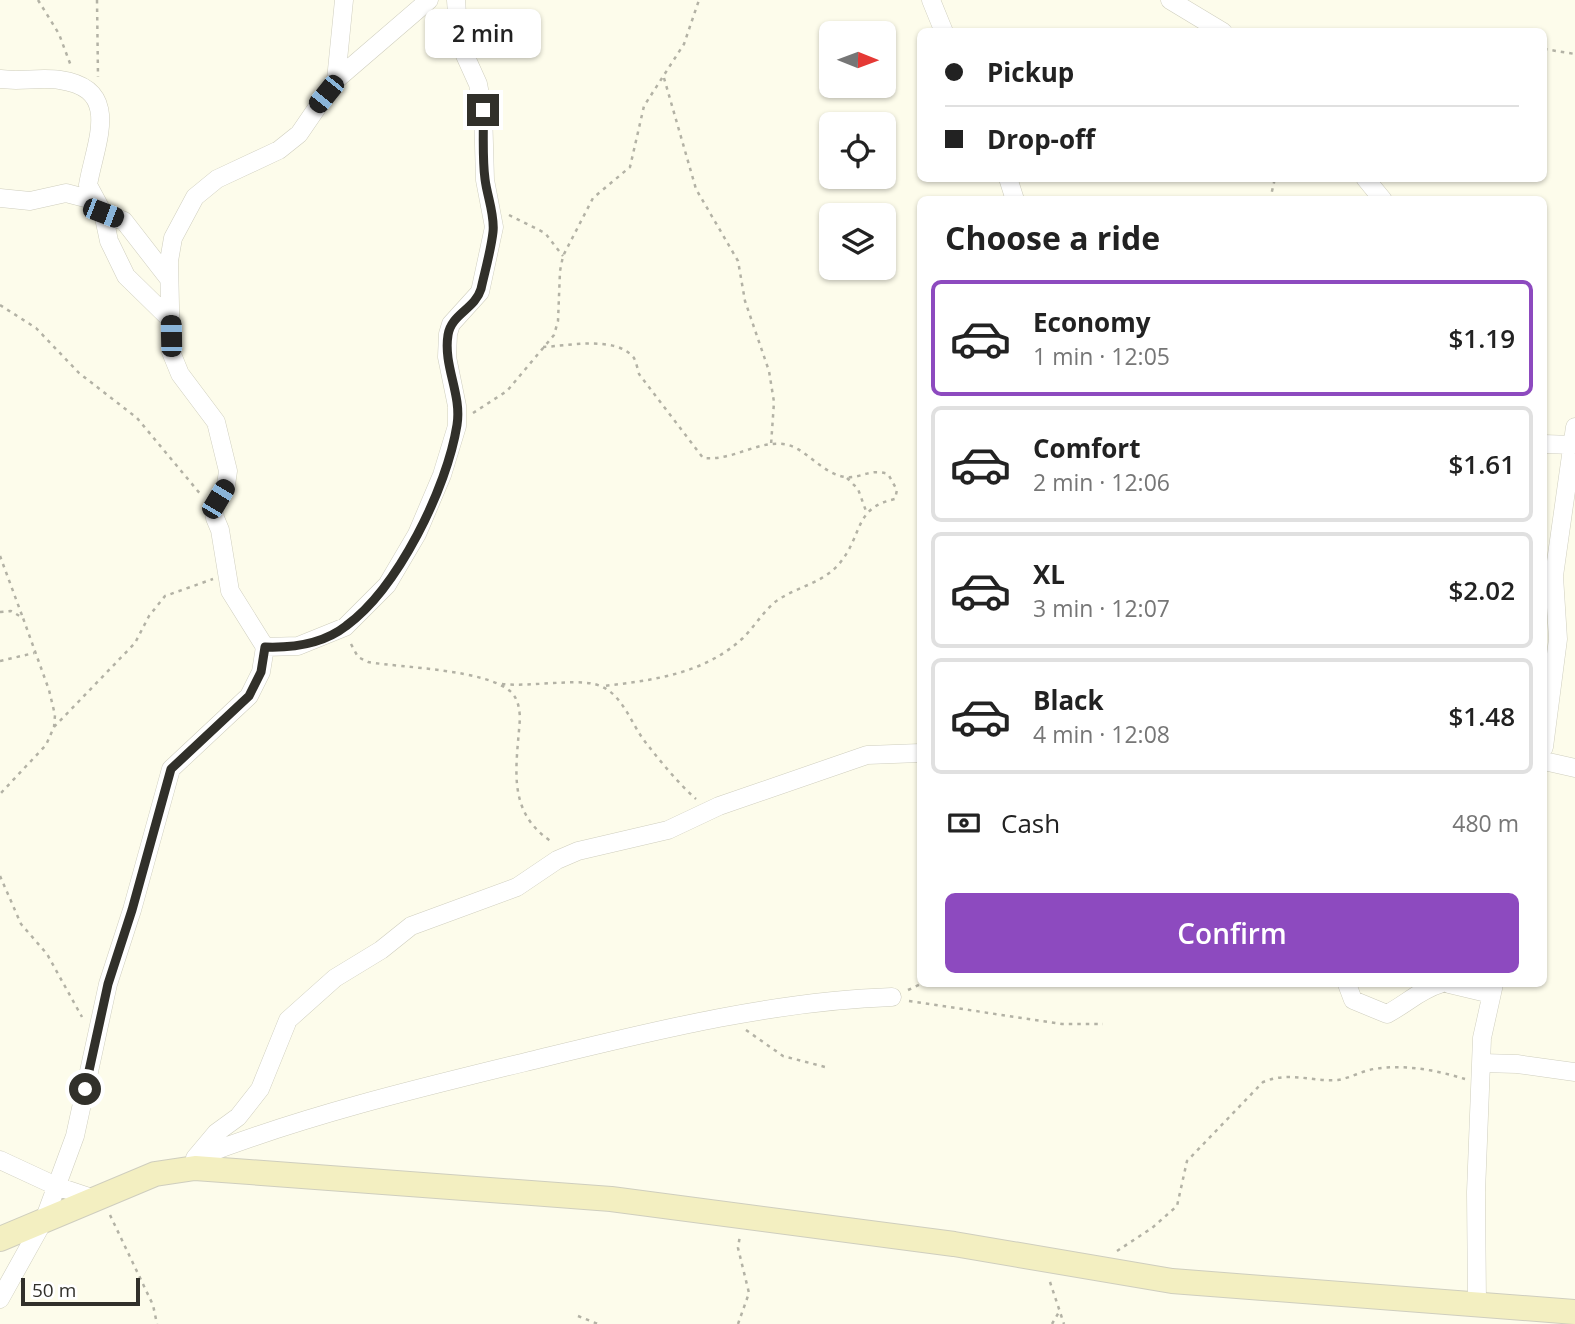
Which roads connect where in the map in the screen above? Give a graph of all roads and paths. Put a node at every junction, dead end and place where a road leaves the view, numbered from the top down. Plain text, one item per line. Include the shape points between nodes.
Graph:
1 (38, 0) edge
2 (97, 0) edge
3 (344, 0) edge
4 (429, 0) edge
5 (456, 0) edge
6 (699, 0) edge
7 (931, 0) edge
8 (1170, 0) edge
9 (942, 28) edge
10 (1216, 28) edge
11 (1547, 49) edge
12 (1575, 54) edge
13 (663, 76) junction
14 (0, 79) edge
15 (337, 80) junction
16 (89, 92) junction
17 (1368, 182) edge
18 (1379, 196) edge
19 (0, 198) edge
20 (490, 204) junction
21 (98, 206) junction
22 (563, 256) junction
23 (169, 279) junction
24 (0, 305) edge
25 (171, 320) junction
26 (543, 347) junction
27 (457, 426) junction
28 (1575, 427) edge
29 (1547, 444) edge
30 (772, 445) junction
31 (1573, 445) junction
32 (847, 478) junction
33 (214, 509) junction
34 (866, 511) junction
35 (0, 556) edge
36 (227, 569) junction
37 (0, 612) edge
38 (23, 618) junction
39 (345, 627) junction
40 (265, 647) junction
41 (34, 653) junction
42 (0, 661) edge
43 (499, 684) junction
44 (604, 687) junction
45 (1547, 724) edge
46 (54, 727) junction
47 (917, 752) edge
48 (1547, 762) edge
49 (1575, 768) edge
50 (0, 794) edge
51 (709, 811) junction
52 (578, 851) junction
53 (0, 876) edge
54 (1348, 987) edge
55 (1429, 987) edge
56 (1475, 987) edge
57 (1493, 989) edge
58 (892, 997) joint
59 (729, 1018) junction
60 (1103, 1024) dead end
61 (95, 1041) junction
62 (1482, 1063) junction
63 (829, 1068) dead end
64 (1575, 1072) edge
65 (1480, 1084) junction
66 (0, 1160) edge
67 (184, 1165) junction
68 (56, 1186) junction
69 (96, 1196) junction
70 (744, 1215) junction
71 (44, 1220) junction
72 (0, 1239) edge
73 (1045, 1261) junction
74 (1091, 1269) junction
75 (0, 1299) edge
76 (1477, 1303) junction
77 (1059, 1312) junction
78 (1575, 1312) edge
79 (578, 1316) dead end
80 (157, 1324) edge
81 (598, 1324) edge
82 (738, 1324) edge
83 (1052, 1324) edge
84 (1064, 1324) edge

1 - 16 path via 59,34 67,60
2 - 16 path via 98,76
3 - 15 street
4 - 15 street
5 - 20 street via 459,42 478,84 483,110
6 - 13 path via 684,44
7 - 9 street
8 - 10 street
11 - 12 path
13 - 22 path via 644,106 630,167 593,198
13 - 30 path via 696,189 738,261 745,301 769,371 774,402
14 - 16 street via 23,83 57,80
15 - 23 street via 299,134 279,150 217,179 195,197 173,238
16 - 21 street via 101,116 88,185
17 - 18 street
19 - 21 street via 30,201 66,194
20 - 22 path via 545,233
20 - 27 street via 493,233 480,292 451,324 448,334
21 - 23 street via 124,221
21 - 25 street via 126,275
22 - 26 path via 558,321 554,335
23 - 25 street
24 - 33 path via 36,328 79,373 137,418
25 - 33 street via 171,352 180,374 216,422 224,450 226,485
26 - 27 path via 507,391
26 - 30 path via 615,346 633,358 639,374 703,458 720,460
27 - 39 street via 442,475 402,563
28 - 31 street
29 - 31 street
30 - 32 path via 799,450 818,466
31 - 45 street via 1554,576 1558,639
32 - 34 path via 858,489
32 - 34 path via 875,470 888,474 897,490 895,499
33 - 36 street
34 - 44 path via 857,537 838,565 812,584 775,601 742,639 704,666
35 - 38 path
36 - 40 street via 230,591
36 - 46 path via 206,582 165,596 135,643
37 - 38 path via 11,611
38 - 41 path
39 - 40 street via 298,646
39 - 43 path via 358,657 368,662 457,673
40 - 61 street via 261,672 249,696 171,769
41 - 42 path
41 - 46 path via 50,690
43 - 44 path via 590,683
43 - 52 path via 519,704 517,797 522,812 541,835
44 - 51 path via 626,710 645,741
46 - 50 path via 46,745
47 - 51 street via 867,755
48 - 49 street
51 - 52 street via 668,831
52 - 67 street via 496,896 411,926 335,978 288,1020 260,1089 238,1117
53 - 61 path via 21,924 52,963
54 - 55 street via 1353,1000 1387,1014
56 - 57 street
57 - 62 street via 1482,1038
58 - 59 street via 832,1000
58 - 60 path via 1062,1024
59 - 63 path via 783,1056
59 - 67 street via 634,1036 382,1097 283,1126
61 - 68 street via 75,1136
62 - 64 street
62 - 65 street
65 - 74 path via 1418,1068 1374,1069 1339,1080 1273,1077 1187,1161 1177,1206
65 - 76 street
66 - 68 street
67 - 69 street
67 - 70 street via 584,1196
68 - 69 street
68 - 71 street
69 - 71 street
69 - 80 path via 153,1305
70 - 73 street
70 - 82 path via 738,1248 749,1293
71 - 72 street
71 - 75 street
73 - 74 street
73 - 77 path
74 - 76 street via 1230,1286
76 - 78 street
77 - 83 path
77 - 84 path
79 - 81 path

